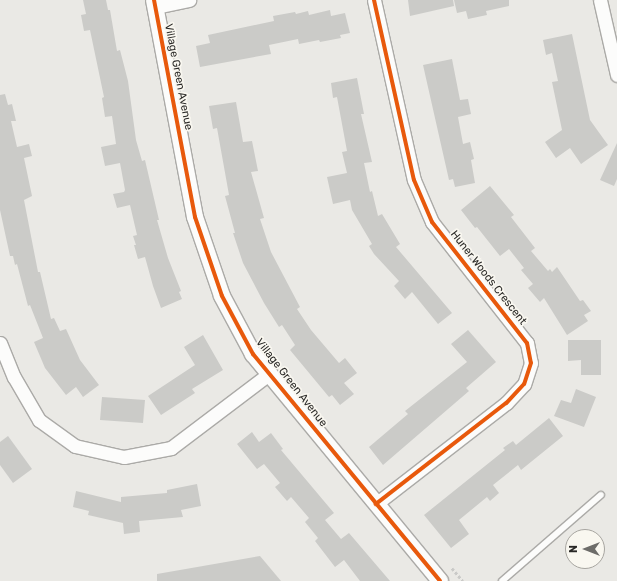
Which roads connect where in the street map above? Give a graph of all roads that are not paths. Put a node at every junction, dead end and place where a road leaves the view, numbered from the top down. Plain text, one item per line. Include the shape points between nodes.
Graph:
1 (189, 0) edge
2 (374, 0) edge
3 (600, 0) edge
4 (155, 3) edge
5 (617, 75) edge
6 (0, 343) edge
7 (270, 374) junction
8 (601, 495) dead end
9 (376, 504) junction
10 (440, 581) edge
11 (502, 581) edge

1 - 4 street
2 - 9 street, Huner Woods Crescent via 414,180 432,222 527,343 531,363 524,384 506,403
3 - 5 street
4 - 7 street, Village Green Avenue via 195,217 222,296 253,354
6 - 7 street via 14,377 39,420 75,446 124,457 171,448
7 - 9 street, Village Green Avenue
8 - 11 lane
9 - 10 street, Village Green Avenue

